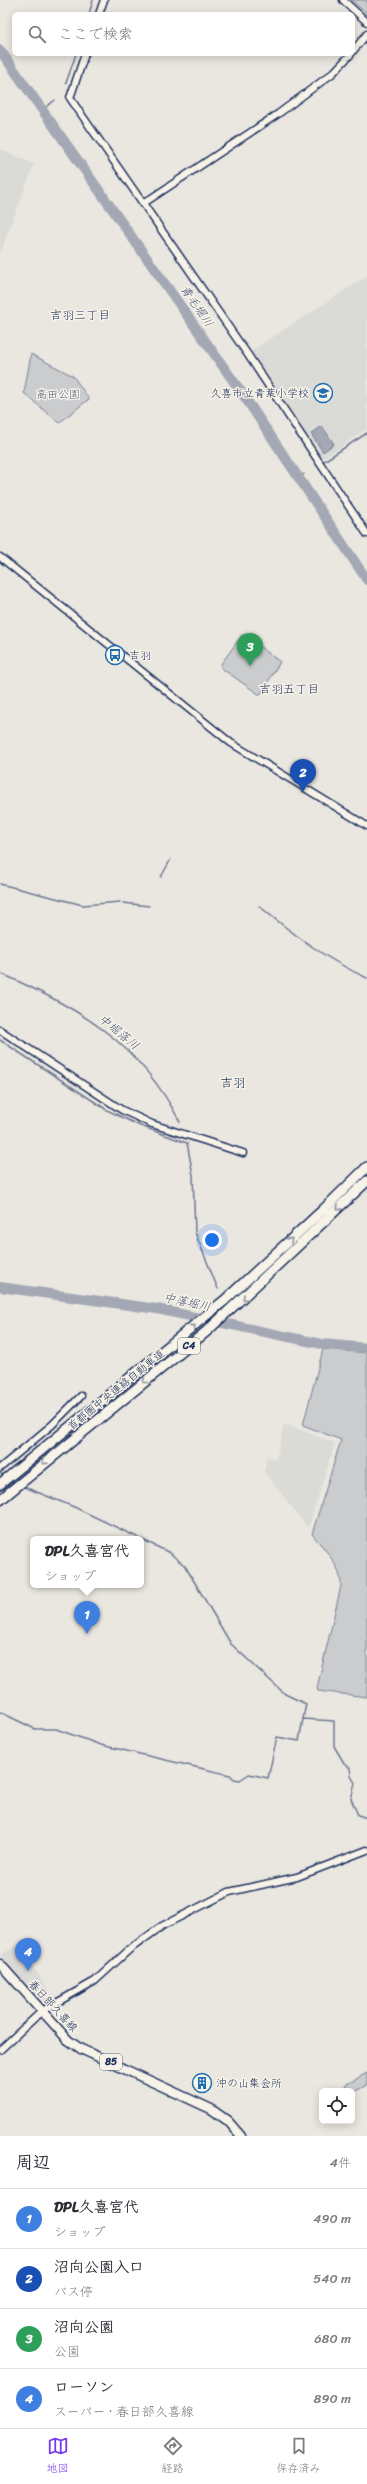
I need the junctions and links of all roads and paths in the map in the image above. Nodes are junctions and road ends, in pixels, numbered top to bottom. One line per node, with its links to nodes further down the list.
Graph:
1 (104, 0): 3 (street)
2 (343, 0): 4 (street)
3 (100, 12)
4 (367, 22)
5 (367, 34): 6 (street)
6 (355, 49)
7 (84, 56): 9 (street)
8 (349, 56): 9 (street)
9 (144, 203): 10 (street)
10 (367, 534)
11 (0, 558): 12 (street)
12 (367, 826)
13 (0, 1030): 14 (street)
14 (242, 1153)
15 (367, 1167): 19 (highway, 首都圏中央連絡自動車道 / C4, one-way to 15)
16 (367, 1181): 20 (highway, 首都圏中央連絡自動車道 / C4, one-way to 20)
17 (81, 1396): 18 (street)
18 (0, 1468)
19 (0, 1484)
20 (0, 1500)
21 (367, 1850): 23 (street)
22 (0, 1964): 23 (main road, 春日部久喜線 / 85)
23 (42, 2011): 24 (street); 25 (main road, 春日部久喜線 / 85)
24 (0, 2050)
25 (241, 2136)

